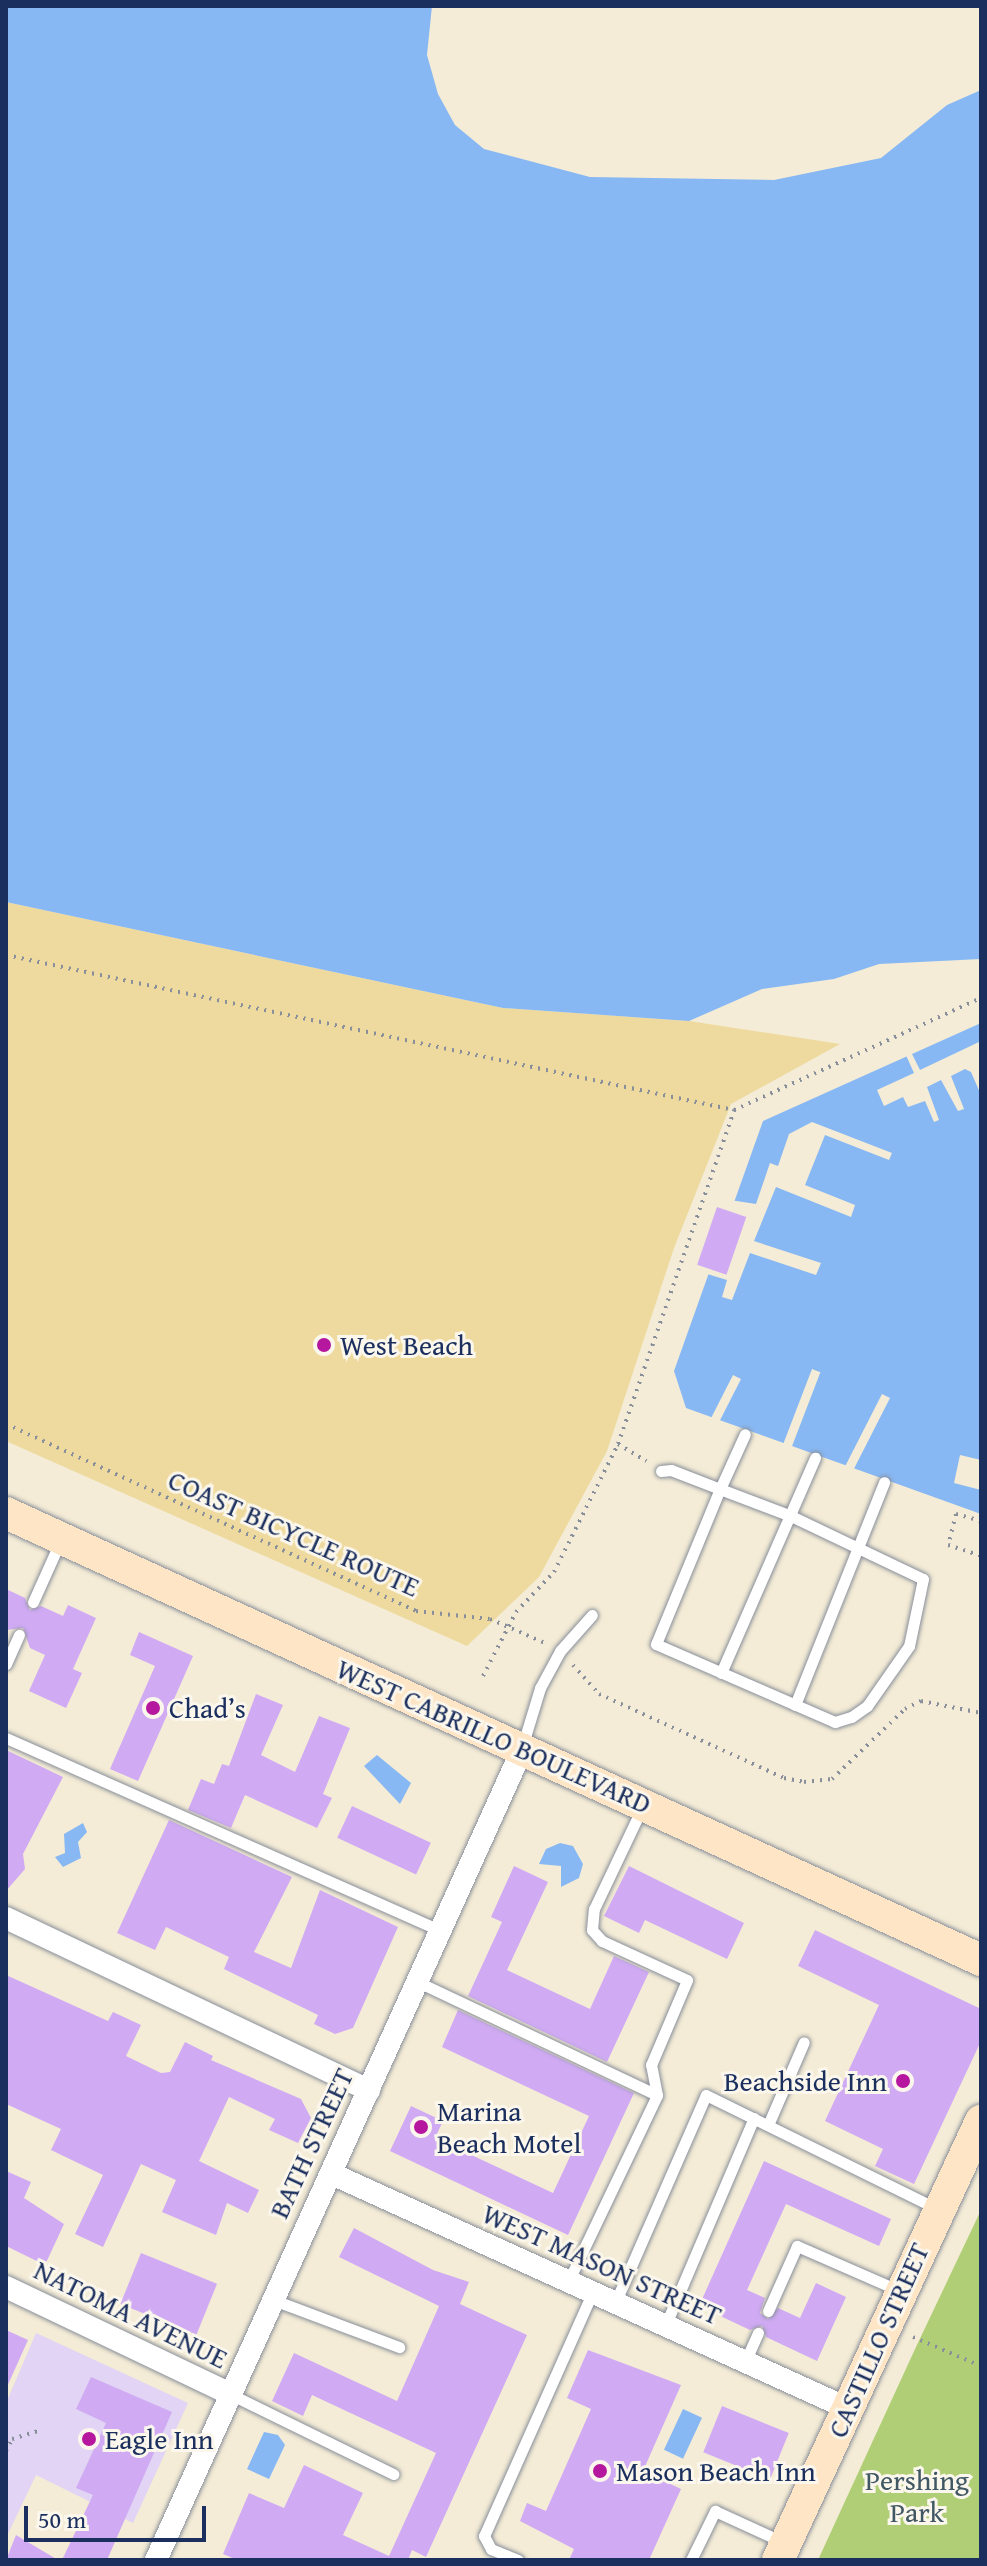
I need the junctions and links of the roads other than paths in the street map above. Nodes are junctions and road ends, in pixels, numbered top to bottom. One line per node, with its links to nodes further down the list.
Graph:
1 (745, 1434): 5 (lane)
2 (815, 1458): 7 (lane)
3 (661, 1471): 5 (lane)
4 (884, 1482): 9 (lane)
5 (720, 1489): 7 (lane); 14 (lane)
6 (6, 1513): 8 (main road, WEST CABRILLO BOULEVARD)
7 (791, 1516): 9 (lane); 14 (lane)
8 (61, 1538): 10 (lane); 17 (main road, WEST CABRILLO BOULEVARD)
9 (856, 1545): 15 (lane); 15 (lane)
10 (33, 1602)
11 (592, 1615): 17 (lane)
12 (19, 1635): 13 (lane)
13 (6, 1664)
14 (721, 1673): 15 (lane)
15 (795, 1705)
16 (6, 1738): 20 (lane)
17 (521, 1752): 18 (main road, WEST CABRILLO BOULEVARD); 20 (street, BATH STREET)
18 (644, 1805): 21 (main road, WEST CABRILLO BOULEVARD); 25 (lane)
19 (6, 1918): 24 (street)
20 (441, 1931): 22 (street, BATH STREET)
21 (981, 1960)
22 (418, 1982): 24 (street, BATH STREET); 25 (lane)
23 (804, 2042): 28 (lane)
24 (369, 2090): 29 (street, BATH STREET)
25 (657, 2095): 31 (lane)
26 (754, 2118): 28 (lane); 36 (lane); 38 (lane)
27 (981, 2121): 30 (main road, CASTILLO STREET)
28 (768, 2125): 30 (lane)
29 (332, 2174): 31 (street, WEST MASON STREET); 35 (street, BATH STREET)
30 (938, 2210): 33 (main road, CASTILLO STREET)
31 (567, 2283): 34 (street, WEST MASON STREET)
32 (6, 2287): 42 (street, NATOMA AVENUE)
33 (901, 2291): 37 (lane); 43 (main road, CASTILLO STREET)
34 (592, 2293): 36 (street, WEST MASON STREET); 47 (lane)
35 (271, 2299): 40 (lane); 42 (street, BATH STREET)
36 (615, 2303): 38 (street, WEST MASON STREET)
37 (768, 2311)
38 (666, 2324): 41 (street, WEST MASON STREET)
39 (758, 2333): 41 (lane)
40 (399, 2347)
41 (745, 2362): 43 (street, WEST MASON STREET)
42 (230, 2394): 44 (lane); 46 (street, BATH STREET)
43 (847, 2408): 45 (main road, CASTILLO STREET)
44 (393, 2474)
45 (782, 2552): 48 (lane)
46 (156, 2560)
47 (518, 2560)
48 (691, 2560)

